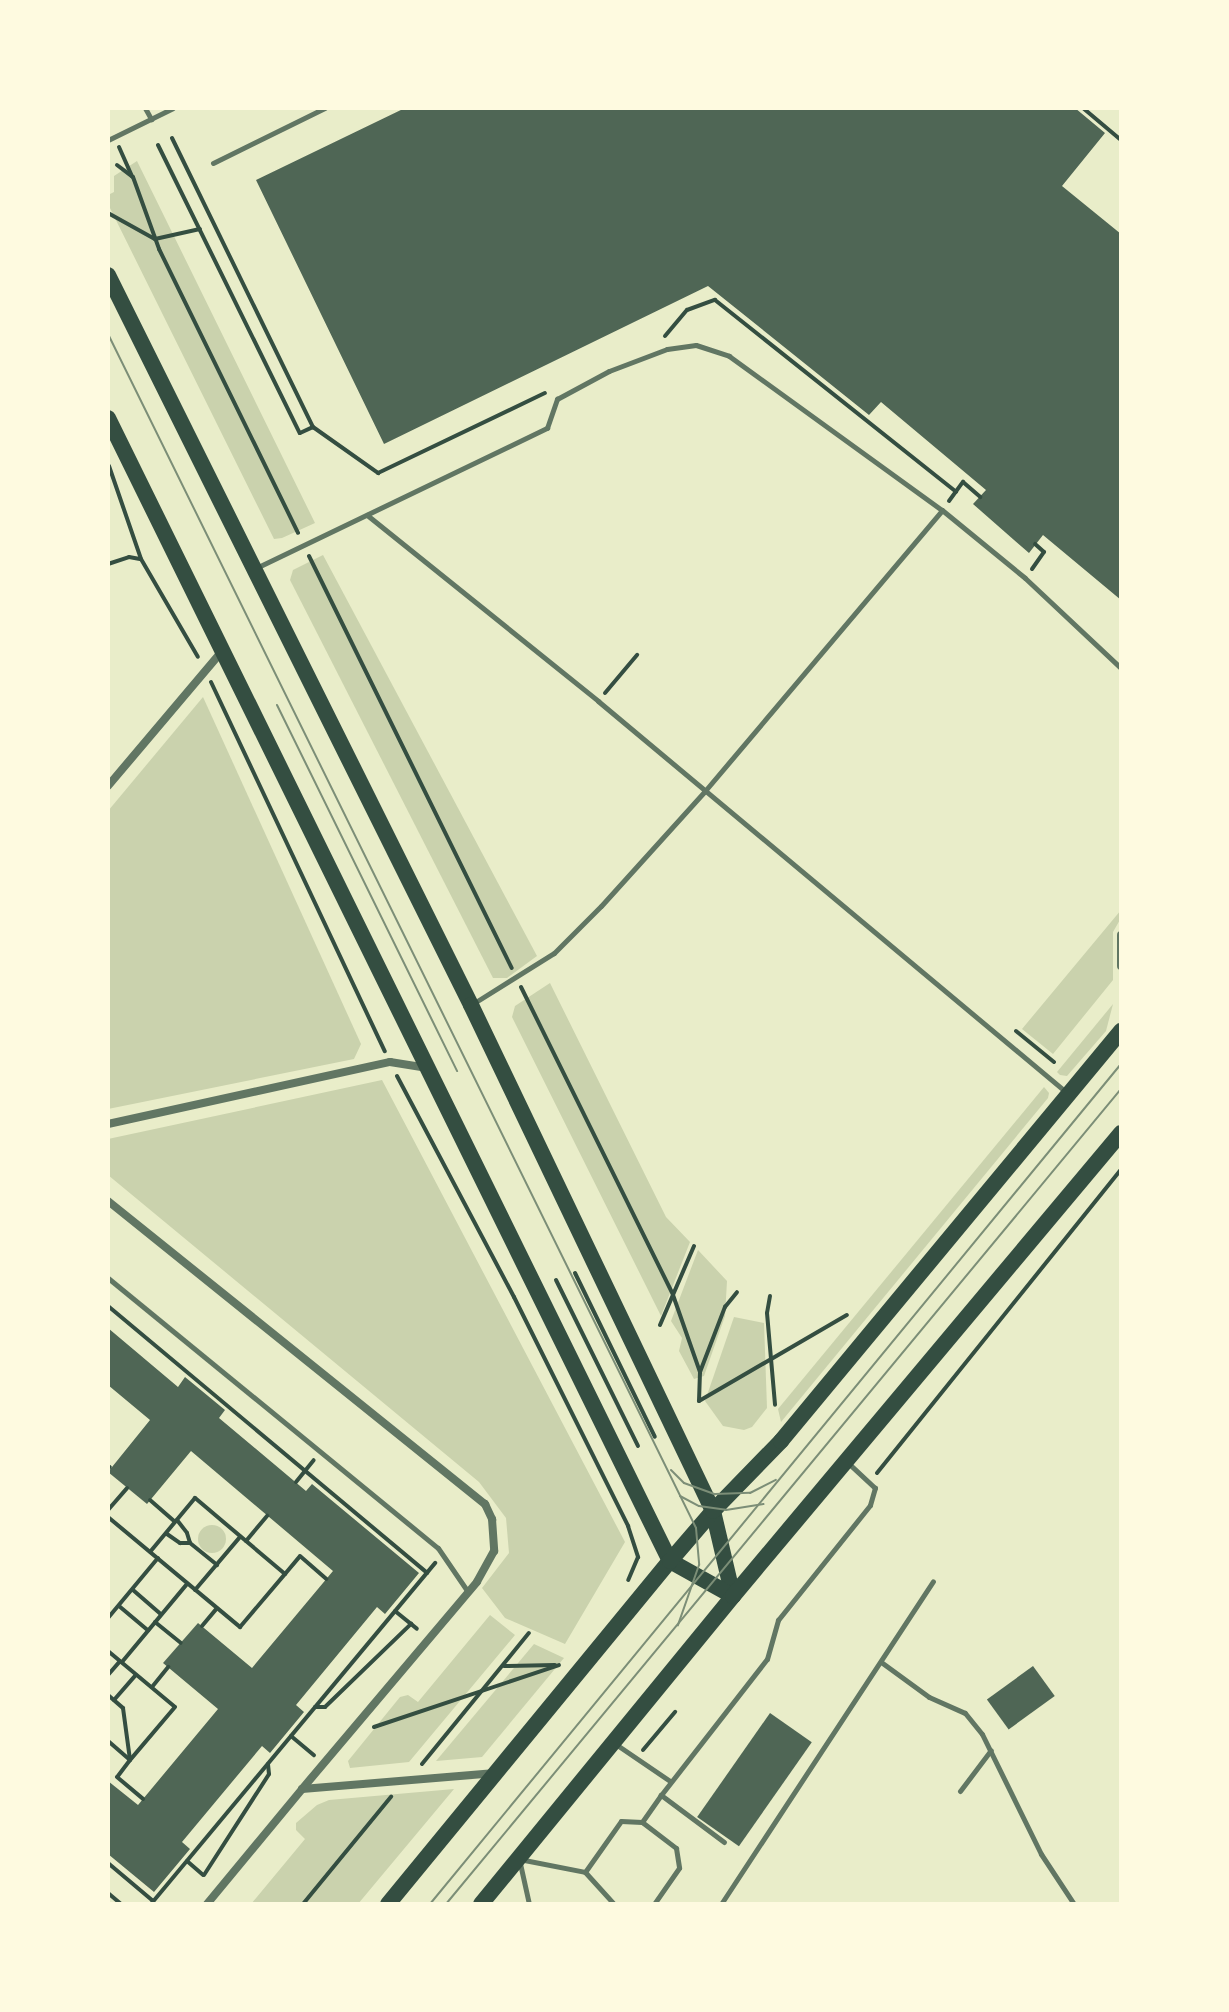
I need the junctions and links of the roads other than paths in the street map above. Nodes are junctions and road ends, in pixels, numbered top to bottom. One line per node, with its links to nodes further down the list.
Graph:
1 (145, 108): 4 (lane)
2 (173, 108): 4 (lane)
3 (325, 108): 6 (lane)
4 (151, 119): 5 (lane)
5 (108, 140)
6 (213, 163)
7 (108, 275): 11 (main road)
8 (108, 418): 12 (main road)
9 (942, 510): 10 (lane); 13 (lane); 15 (lane)
10 (367, 515): 11 (lane); 15 (lane)
11 (254, 569): 18 (main road)
12 (223, 650): 14 (street); 20 (main road)
13 (1121, 668)
14 (108, 786)
15 (704, 792): 18 (lane); 21 (lane)
16 (1121, 935): 17 (street)
17 (1121, 966)
18 (471, 1005): 27 (main road)
19 (1121, 1031): 21 (main road)
20 (428, 1068): 22 (street); 28 (main road)
21 (1069, 1095): 27 (main road)
22 (108, 1124)
23 (1121, 1133): 26 (main road)
24 (108, 1201): 30 (street)
25 (108, 1278): 30 (lane)
26 (847, 1462): 31 (main road); 36 (lane)
27 (713, 1511): 28 (main road); 31 (main road)
28 (670, 1561): 31 (main road); 35 (main road)
29 (933, 1581): 32 (lane)
30 (468, 1592): 37 (street)
31 (733, 1596): 33 (main road)
32 (881, 1662): 34 (lane); 50 (lane)
33 (613, 1742): 36 (lane); 42 (main road)
34 (991, 1750): 38 (lane); 51 (lane)
35 (496, 1773): 37 (street); 45 (main road)
36 (670, 1781): 39 (lane)
37 (302, 1789): 44 (street)
38 (960, 1791)
39 (661, 1795): 40 (lane); 41 (lane)
40 (642, 1822): 43 (lane); 49 (lane)
41 (724, 1842)
42 (519, 1859): 43 (lane); 46 (main road); 47 (lane)
43 (585, 1872): 48 (lane)
44 (207, 1904)
45 (388, 1904)
46 (481, 1904)
47 (529, 1904)
48 (614, 1904)
49 (654, 1904)
50 (721, 1904)
51 (1074, 1904)

